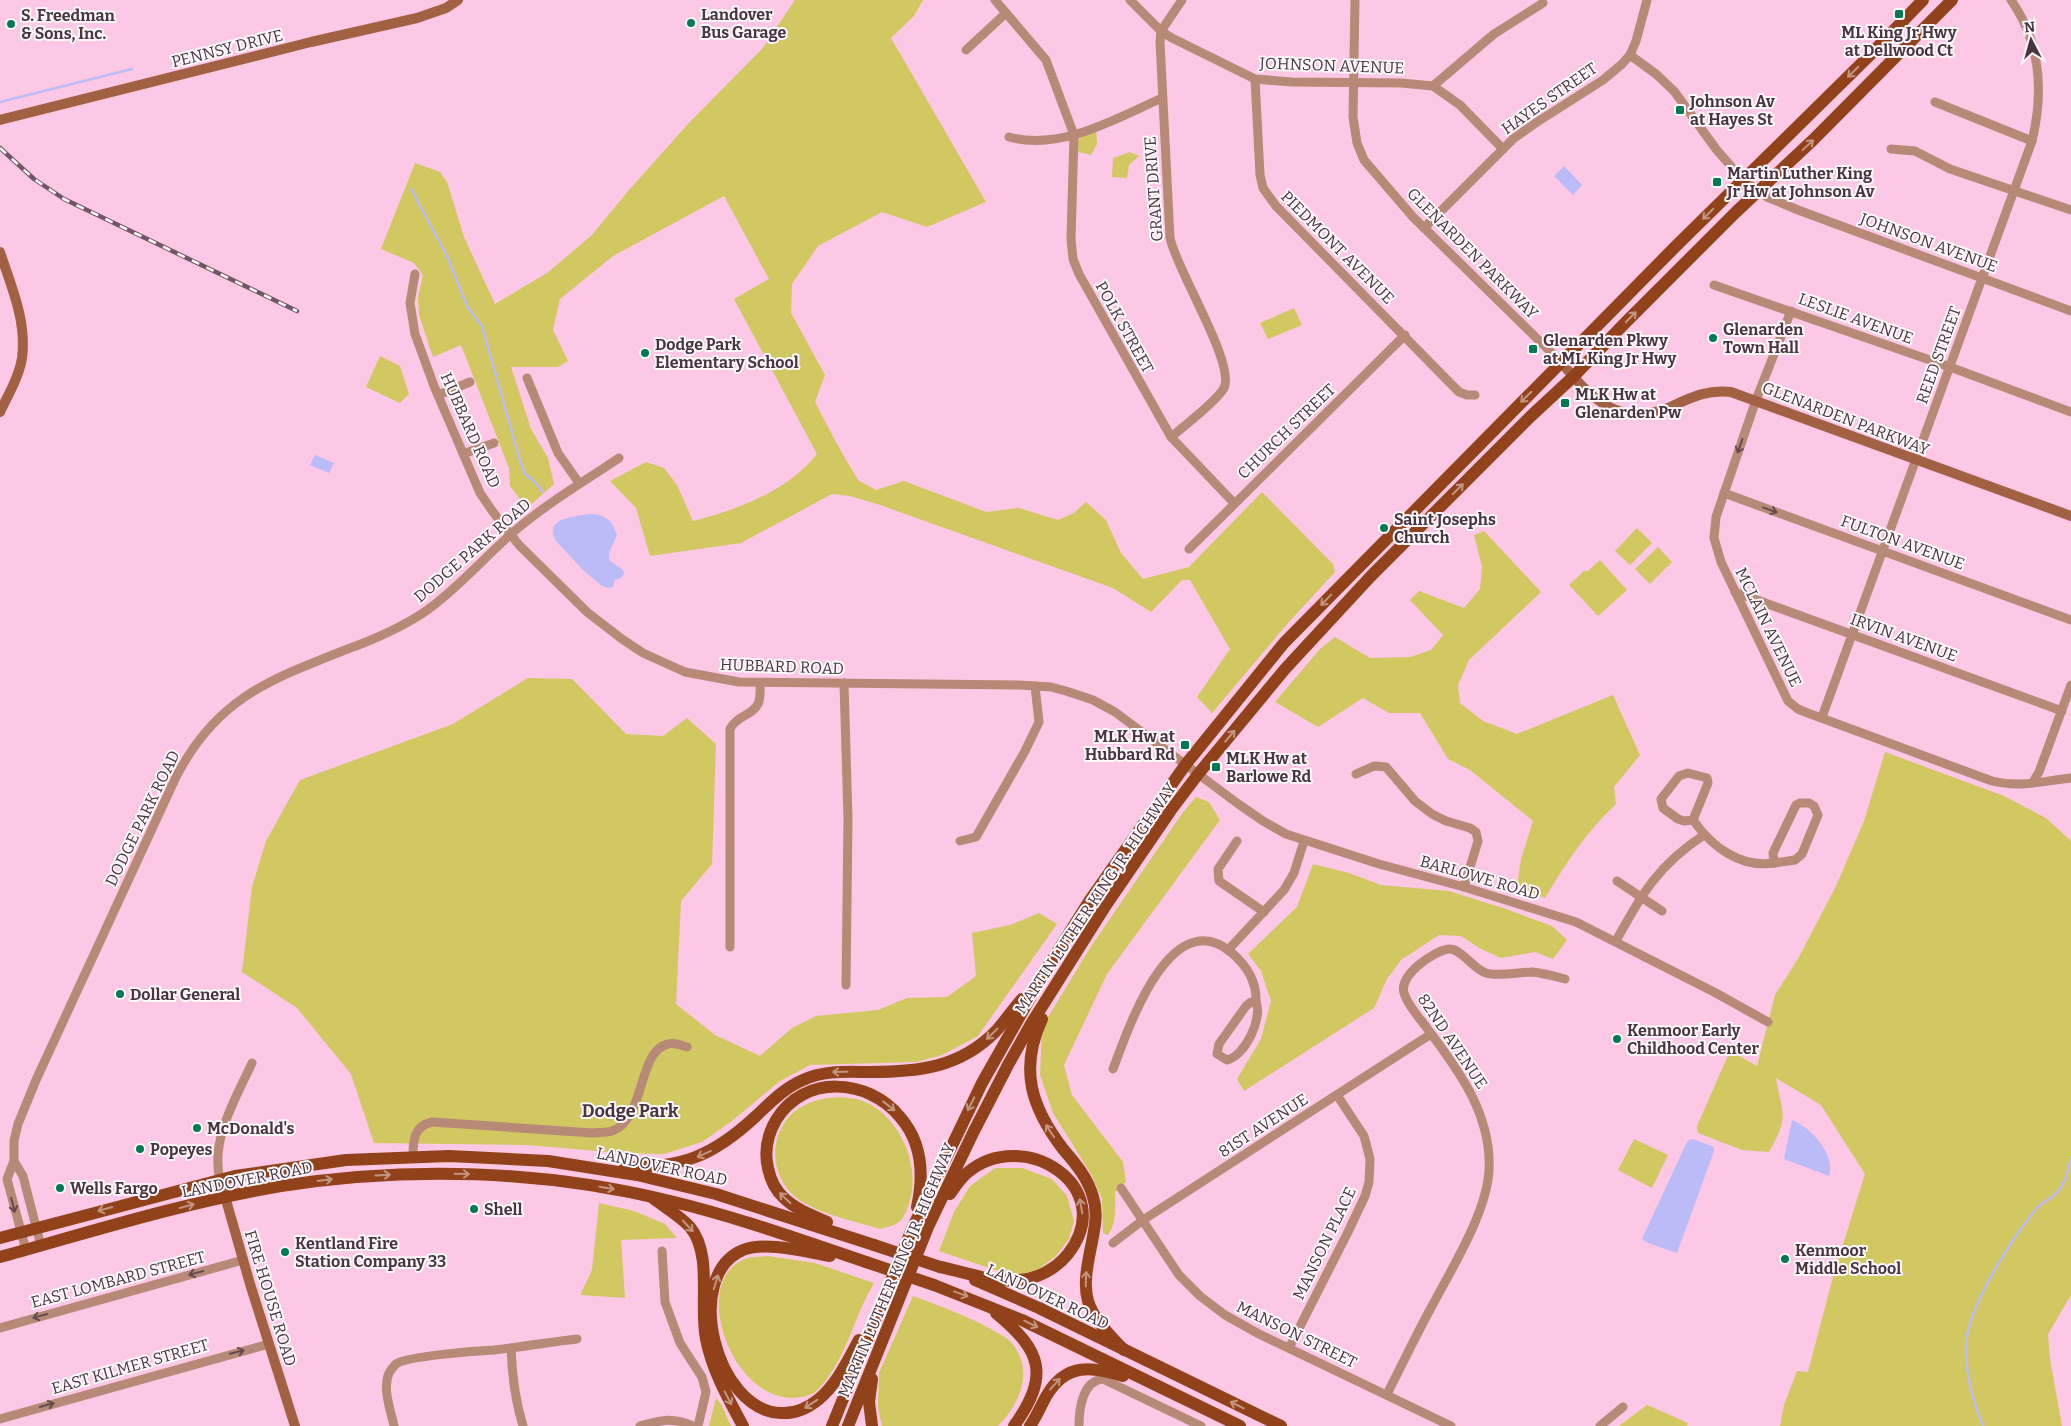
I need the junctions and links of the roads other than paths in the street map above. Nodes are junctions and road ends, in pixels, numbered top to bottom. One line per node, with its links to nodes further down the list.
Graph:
1 (458, 0): 20 (street, PENNSY DRIVE)
2 (995, 0): 11 (street)
3 (1130, 0): 12 (street, JOHNSON AVENUE)
4 (1182, 0): 12 (street)
5 (1354, 0): 16 (street, GLENARDEN PARKWAY)
6 (1647, 0): 14 (street, HAYES STREET)
7 (1923, 0): 26 (main road, MARTIN LUTHER KING JR. HIGHWAY, one-way to 26)
8 (1952, 0): 27 (main road, MARTIN LUTHER KING JR. HIGHWAY, one-way to 8)
9 (2011, 0): 23 (street, REED STREET)
10 (1543, 3): 17 (street)
11 (1006, 13): 13 (street); 21 (street)
12 (1161, 31): 15 (street, JOHNSON AVENUE); 18 (street, GRANT DRIVE)
13 (966, 50)
14 (1630, 56): 24 (street, HAYES STREET); 26 (street, JOHNSON AVENUE)
15 (1255, 79): 16 (street, JOHNSON AVENUE); 37 (street, PIEDMONT AVENUE)
16 (1353, 83): 17 (street, JOHNSON AVENUE); 30 (street, GLENARDEN PARKWAY)
17 (1433, 86): 24 (street)
18 (1162, 98): 21 (street); 48 (street, GRANT DRIVE)
19 (1936, 102): 23 (street)
20 (0, 120)
21 (1074, 135): 22 (street); 48 (street, POLK STREET)
22 (1009, 137)
23 (2032, 141): 28 (street, REED STREET)
24 (1503, 149): 30 (street, HAYES STREET)
25 (1891, 149): 28 (street)
26 (1742, 180): 27 (street, JOHNSON AVENUE); 38 (main road, MARTIN LUTHER KING JR. HIGHWAY, one-way to 38)
27 (1760, 190): 33 (street, JOHNSON AVENUE); 40 (main road, MARTIN LUTHER KING JR. HIGHWAY, one-way to 27)
28 (2015, 191): 29 (street); 33 (street, REED STREET)
29 (2071, 210)
30 (1424, 228): 38 (street, GLENARDEN PARKWAY)
31 (0, 252): 46 (street)
32 (415, 274): 43 (street, HUBBARD ROAD)
33 (1982, 278): 36 (street, JOHNSON AVENUE); 39 (street, REED STREET)
34 (1714, 285): 35 (street, LESLIE AVENUE)
35 (1791, 311): 39 (street, LESLIE AVENUE); 45 (street, MCLAIN AVENUE)
36 (2071, 311)
37 (1405, 335): 44 (street, PIEDMONT AVENUE); 55 (street, CHURCH STREET)
38 (1561, 362): 40 (street, GLENARDEN PARKWAY); 60 (main road, MARTIN LUTHER KING JR. HIGHWAY, one-way to 60)
39 (1950, 367): 47 (street, LESLIE AVENUE); 52 (street, REED STREET)
40 (1573, 377): 45 (street, GLENARDEN PARKWAY); 61 (main road, MARTIN LUTHER KING JR. HIGHWAY, one-way to 40)
41 (527, 378): 53 (street)
42 (470, 382): 43 (street)
43 (438, 395): 50 (street, HUBBARD ROAD)
44 (1475, 395)
45 (1756, 400): 52 (street, GLENARDEN PARKWAY); 54 (street, MCLAIN AVENUE, one-way to 54)
46 (0, 412)
47 (2071, 412)
48 (1170, 437): 55 (street, POLK STREET)
49 (494, 442): 50 (street)
50 (463, 454): 57 (street, HUBBARD ROAD)
51 (619, 458): 53 (street, DODGE PARK ROAD)
52 (1916, 460): 56 (street, GLENARDEN PARKWAY); 59 (street, REED STREET)
53 (578, 483): 57 (street, DODGE PARK ROAD)
54 (1724, 493): 59 (street, FULTON AVENUE, one-way to 59); 62 (street, MCLAIN AVENUE)
55 (1234, 503): 58 (street, CHURCH STREET)
56 (2071, 516)
57 (510, 535): 65 (street, HUBBARD ROAD); 102 (street, DODGE PARK ROAD)
58 (1189, 549)
59 (1882, 551): 63 (street, FULTON AVENUE); 64 (street, REED STREET)
60 (1360, 565): 61 (main road); 71 (main road, MARTIN LUTHER KING JR. HIGHWAY, one-way to 71)
61 (1375, 574): 72 (main road, MARTIN LUTHER KING JR. HIGHWAY, one-way to 61)
62 (1735, 592): 64 (street, IRVIN AVENUE); 70 (street, MCLAIN AVENUE)
63 (2071, 620)
64 (1852, 634): 69 (street, IRVIN AVENUE); 70 (street, REED STREET)
65 (760, 683): 66 (street, HUBBARD ROAD); 88 (street)
66 (844, 683): 68 (street, HUBBARD ROAD); 93 (street)
67 (2071, 685): 69 (street)
68 (1035, 686): 71 (street, HUBBARD ROAD); 78 (street)
69 (2062, 711): 75 (street)
70 (1822, 718): 75 (street, MCLAIN AVENUE)
71 (1186, 764): 72 (street, BARLOWE ROAD); 90 (main road, MARTIN LUTHER KING JR. HIGHWAY)
72 (1199, 773): 80 (street, BARLOWE ROAD); 91 (main road, MARTIN LUTHER KING JR. HIGHWAY)
73 (1356, 774): 83 (street)
74 (2071, 778): 75 (street, MCLAIN AVENUE)
75 (2033, 782)
76 (1693, 820): 76 (street); 77 (street)
77 (1704, 836): 81 (street); 84 (street)
78 (960, 841)
79 (1237, 841): 86 (street)
80 (1304, 841): 83 (street, BARLOWE ROAD); 86 (street)
81 (1774, 863): 81 (street)
82 (1617, 881): 84 (street)
83 (1464, 887): 87 (street, BARLOWE ROAD)
84 (1641, 896): 85 (street); 87 (street)
85 (1662, 911)
86 (1264, 912): 89 (street)
87 (1616, 941): 95 (street, BARLOWE ROAD)
88 (730, 948)
89 (1228, 950): 94 (street); 99 (street)
90 (1046, 970): 103 (main road, one-way to 103); 112 (main road, MARTIN LUTHER KING JR. HIGHWAY, one-way to 112)
91 (1061, 976): 110 (main road, MARTIN LUTHER KING JR. HIGHWAY); 132 (main road, one-way to 91)
92 (1565, 978): 96 (street, 82ND AVENUE)
93 (846, 985)
94 (1256, 1002): 94 (street)
95 (1768, 1022)
96 (1432, 1034): 100 (street, 81ST AVENUE); 134 (street, 82ND AVENUE)
97 (687, 1047): 101 (street)
98 (252, 1063): 105 (street)
99 (1113, 1069)
100 (1337, 1095): 109 (street, 81ST AVENUE); 131 (street, MANSON PLACE)
101 (413, 1156): 103 (main road, LANDOVER ROAD); 104 (main road); 105 (main road, LANDOVER ROAD)
102 (14, 1160): 111 (street, DODGE PARK ROAD); 113 (street, DODGE PARK ROAD, one-way to 113)
103 (586, 1166): 117 (main road, LANDOVER ROAD)
104 (414, 1174): 107 (main road, LANDOVER ROAD, one-way to 107); 108 (main road, LANDOVER ROAD, one-way to 104)
105 (220, 1179): 108 (street, FIRE HOUSE ROAD); 111 (main road, LANDOVER ROAD, one-way to 111)
106 (1122, 1188): 109 (street, MANSON STREET)
107 (650, 1196): 122 (main road, LANDOVER ROAD); 143 (main road, one-way to 143)
108 (225, 1197): 116 (main road, LANDOVER ROAD, one-way to 108); 121 (street, FIRE HOUSE ROAD)
109 (1143, 1220): 115 (street, 81ST AVENUE); 131 (street, MANSON STREET)
110 (928, 1227): 123 (main road, one-way to 110); 129 (main road, MARTIN LUTHER KING JR. HIGHWAY)
111 (36, 1228): 113 (main road, LANDOVER ROAD); 116 (street, DODGE PARK ROAD)
112 (912, 1229): 117 (main road, one-way to 112); 124 (main road, MARTIN LUTHER KING JR. HIGHWAY)
113 (21, 1233): 114 (main road, LANDOVER ROAD); 118 (street, DODGE PARK ROAD)
114 (0, 1238)
115 (1113, 1243)
116 (41, 1246): 118 (main road, LANDOVER ROAD)
117 (874, 1246): 123 (main road, LANDOVER ROAD, bridge)
118 (26, 1250): 120 (main road, LANDOVER ROAD)
119 (662, 1250): 142 (street)
120 (0, 1257)
121 (243, 1260): 126 (street, EAST LOMBARD STREET, one-way to 126); 128 (street, FIRE HOUSE ROAD)
122 (866, 1262): 124 (main road, one-way to 122); 125 (main road, LANDOVER ROAD, one-way to 125, bridge)
123 (940, 1267): 132 (main road, LANDOVER ROAD)
124 (886, 1292): 144 (main road, MARTIN LUTHER KING JR. HIGHWAY)
125 (987, 1304): 133 (main road, LANDOVER ROAD, one-way to 133); 147 (main road)
126 (0, 1328)
127 (577, 1339): 130 (street)
128 (269, 1344): 136 (street, EAST KILMER STREET, one-way to 128); 137 (street, FIRE HOUSE ROAD)
129 (880, 1345): 145 (main road, MARTIN LUTHER KING JR. HIGHWAY); 146 (main road)
130 (511, 1348): 138 (street); 139 (street)
131 (1289, 1348): 134 (street, MANSON STREET)
132 (1124, 1350): 152 (main road, LANDOVER ROAD, one-way to 132)
133 (1166, 1390): 148 (main road, one-way to 133); 151 (main road, LANDOVER ROAD)
134 (1387, 1394): 153 (street, MANSON STREET)
135 (1623, 1407): 154 (street)
136 (0, 1419)
137 (295, 1426)
138 (394, 1426)
139 (523, 1426)
140 (640, 1426): 141 (street)
141 (694, 1426)
142 (698, 1426)
143 (743, 1426)
144 (832, 1426)
145 (848, 1426)
146 (872, 1426)
147 (1014, 1426)
148 (1030, 1426)
149 (1079, 1426): 150 (street)
150 (1200, 1426)
151 (1240, 1426)
152 (1281, 1426)
153 (1451, 1426)
154 (1600, 1426)

